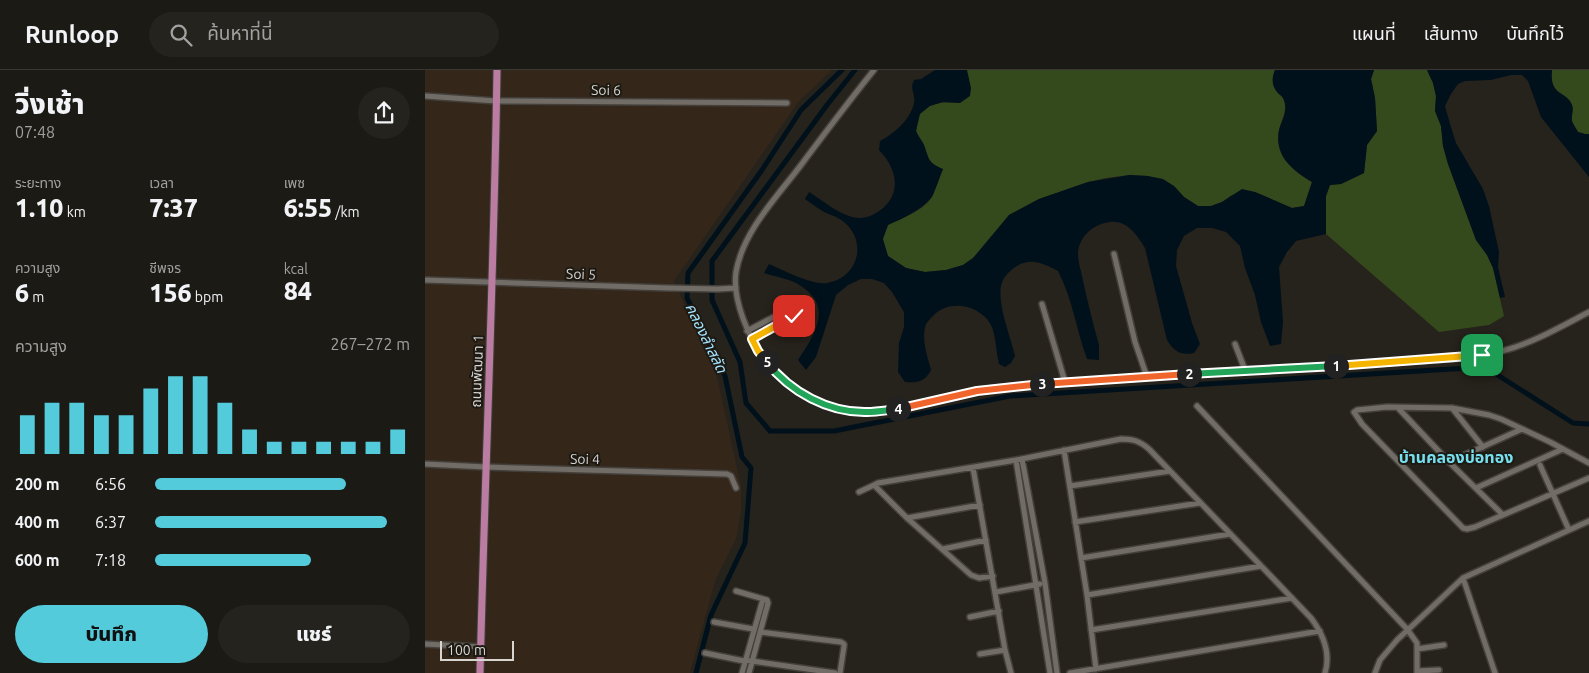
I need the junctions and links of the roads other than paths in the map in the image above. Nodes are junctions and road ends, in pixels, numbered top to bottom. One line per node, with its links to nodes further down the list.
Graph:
1 (497, 70): 4 (main road, ถนนพัฒนา 1)
2 (874, 70): 9 (street)
3 (425, 96): 4 (street, Soi 6)
4 (496, 101): 5 (street, Soi 6); 8 (main road, ถนนพัฒนา 1)
5 (787, 103)
6 (1114, 254): 16 (street)
7 (425, 280): 8 (street, Soi 5)
8 (493, 281): 9 (street, Soi 5); 30 (main road, ถนนพัฒนา 1)
9 (736, 288): 12 (street)
10 (1042, 304): 17 (street)
11 (1589, 312): 15 (street)
12 (747, 331): 13 (street); 13 (street)
13 (752, 339): 17 (street)
14 (1235, 344): 15 (street)
15 (1245, 370): 16 (street)
16 (1147, 377): 17 (street)
17 (1065, 382)
18 (1197, 406): 66 (street)
19 (1399, 408): 20 (street); 26 (street); 42 (street)
20 (1452, 408): 21 (street); 22 (street)
21 (1522, 429): 22 (street); 23 (street)
22 (1483, 446): 26 (street)
23 (1563, 449): 27 (street); 37 (street)
24 (1064, 450): 25 (street); 32 (street); 35 (street)
25 (1019, 460): 31 (street); 54 (street); 55 (street)
26 (1449, 462): 37 (street)
27 (1589, 463)
28 (425, 464): 30 (street, Soi 4)
29 (1540, 465): 39 (street)
30 (486, 467): 36 (street, Soi 4); 71 (main road, ถนนพัฒนา 1)
31 (973, 468): 34 (street); 41 (street)
32 (1170, 471): 35 (street); 40 (street)
33 (1589, 478): 39 (street)
34 (874, 485): 38 (street); 43 (street)
35 (1070, 486): 45 (street)
36 (736, 488)
37 (1476, 488): 42 (street)
38 (859, 492)
39 (1553, 493): 42 (street); 46 (street)
40 (1200, 503): 45 (street); 47 (street)
41 (980, 505): 43 (street); 48 (street)
42 (1503, 515)
43 (907, 518): 49 (street)
44 (1589, 521): 46 (street)
45 (1075, 522): 50 (street)
46 (1569, 530): 53 (street)
47 (1230, 534): 50 (street); 51 (street)
48 (986, 540): 49 (street); 52 (street)
49 (943, 549): 52 (street)
50 (1081, 558): 58 (street)
51 (1261, 566): 58 (street); 59 (street)
52 (993, 576): 57 (street)
53 (1463, 578): 66 (street); 93 (street)
54 (1045, 583): 55 (street); 89 (street)
55 (1037, 584): 57 (street); 88 (street)
56 (736, 591): 60 (street)
57 (996, 592): 61 (street)
58 (1087, 594): 65 (street)
59 (1291, 598): 65 (street); 67 (street)
60 (763, 600): 64 (street); 68 (street)
61 (999, 612): 62 (street); 73 (street)
62 (970, 617)
63 (714, 622): 64 (street)
64 (753, 629): 76 (street)
65 (1091, 630): 78 (street)
66 (1407, 630): 72 (street); 92 (street)
67 (1320, 631): 78 (street); 91 (street)
68 (760, 632): 77 (street); 86 (street)
69 (425, 644): 71 (street)
70 (1444, 645): 72 (street)
71 (481, 647): 81 (main road, ถนนพัฒนา 1)
72 (1417, 649): 80 (street)
73 (1005, 650): 75 (street); 87 (street)
74 (705, 653): 76 (street)
75 (980, 654)
76 (744, 662): 77 (street); 82 (street)
77 (752, 663): 83 (street); 84 (street); 85 (street)
78 (1096, 669): 90 (street)
79 (1439, 670): 80 (street)
80 (1417, 672)
81 (480, 673)
82 (742, 673)
83 (749, 673)
84 (815, 673)
85 (835, 673)
86 (840, 673)
87 (1011, 673)
88 (1050, 673)
89 (1057, 673)
90 (1071, 673)
91 (1325, 673)
92 (1375, 673)
93 (1495, 673)

